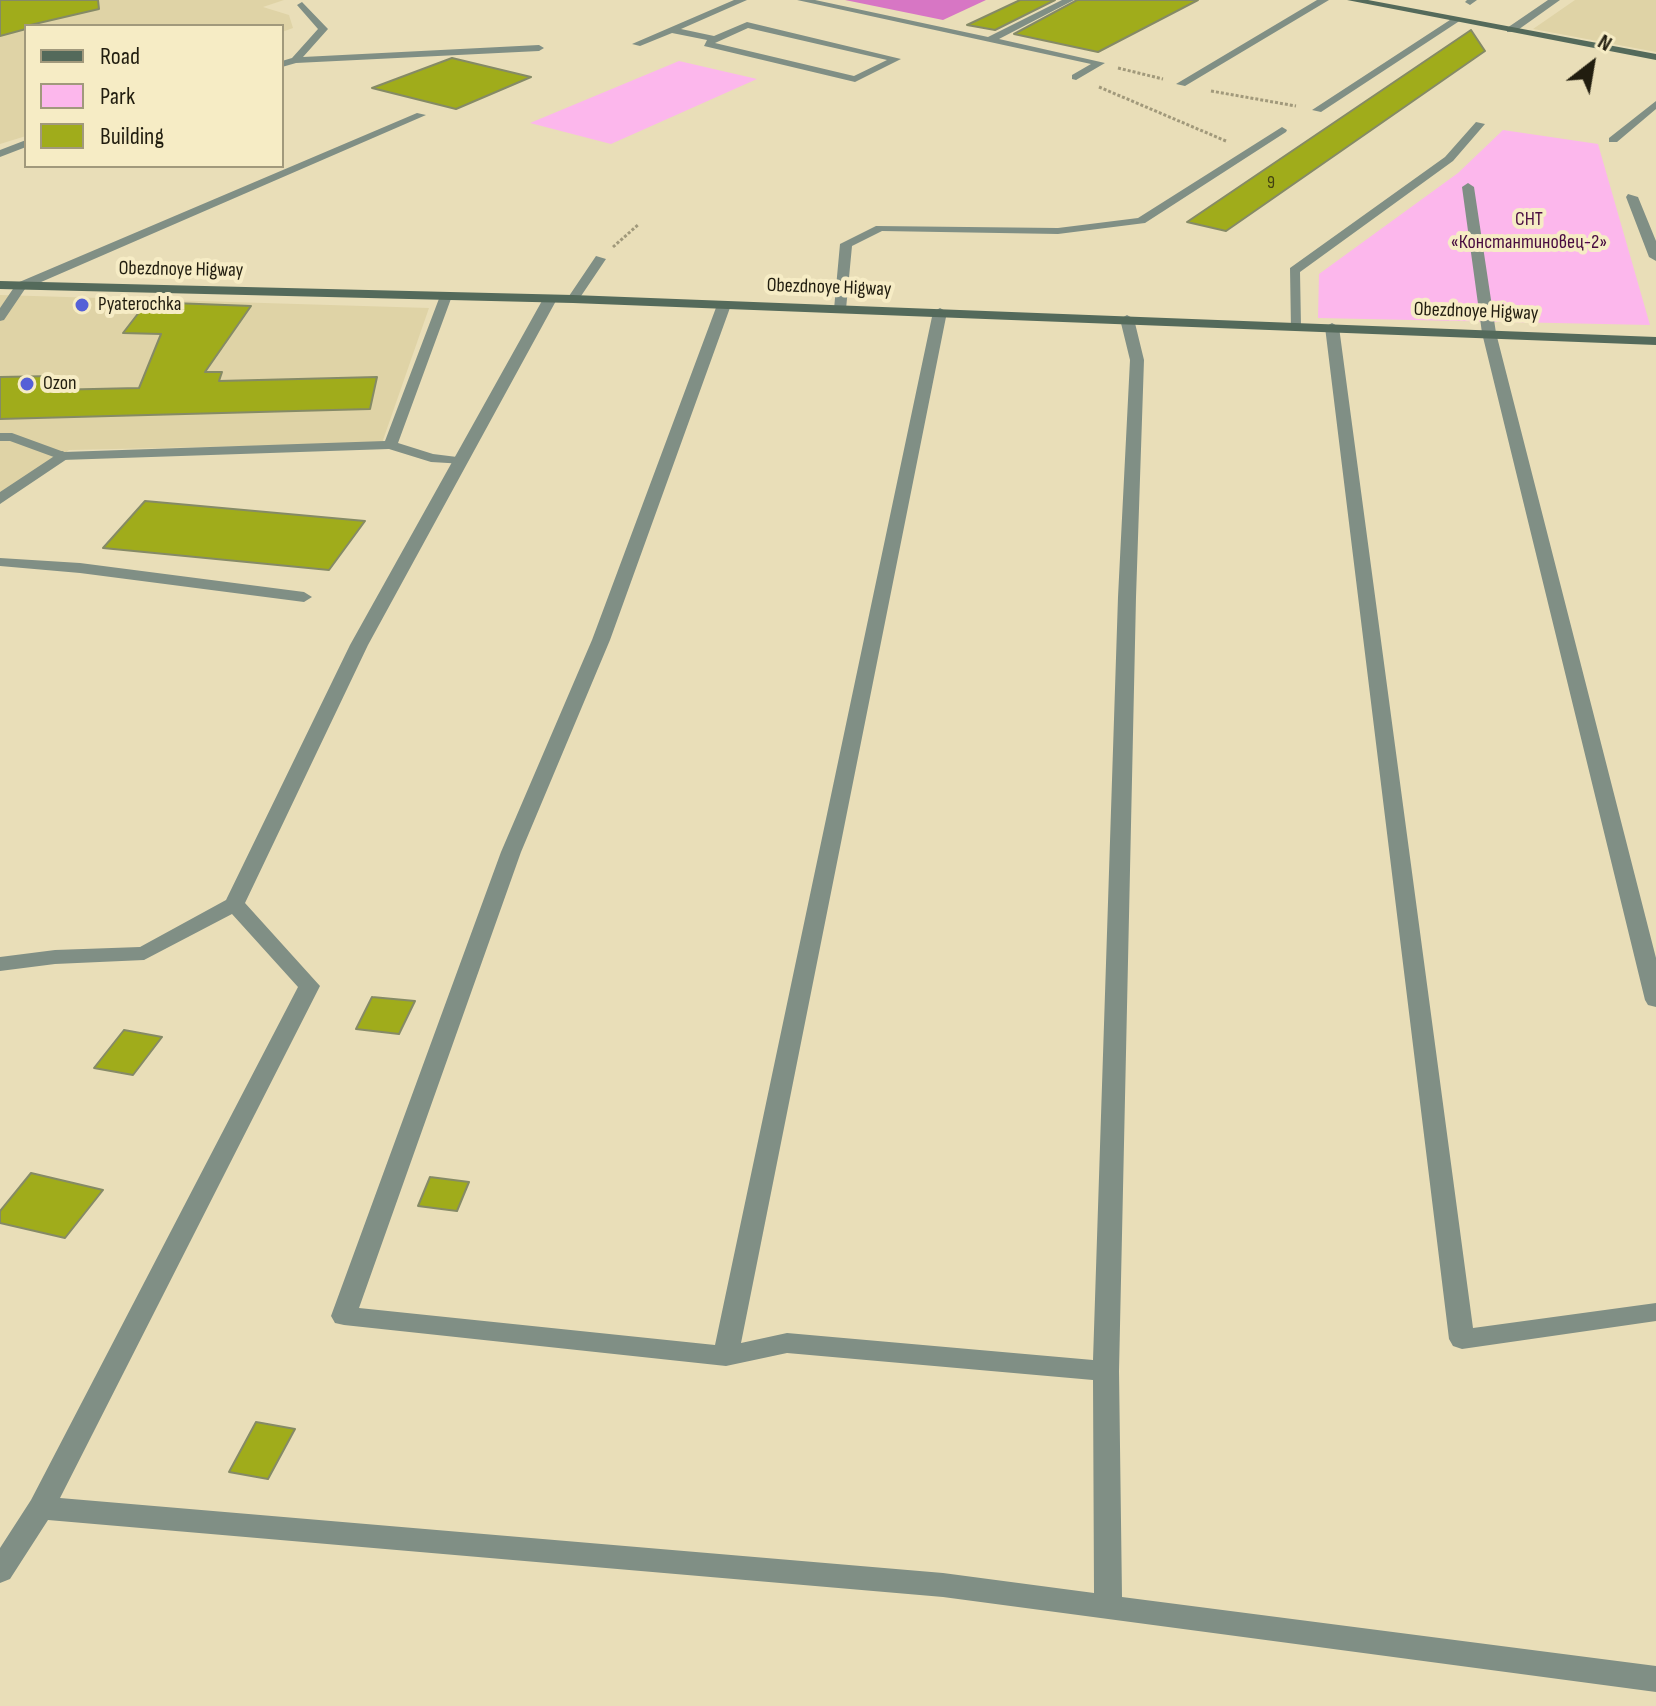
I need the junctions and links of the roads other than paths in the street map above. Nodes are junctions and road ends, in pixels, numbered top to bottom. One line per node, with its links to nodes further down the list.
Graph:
1 (742, 0): 9 (lane)
2 (802, 0): 12 (lane)
3 (1069, 0): 12 (lane)
4 (1324, 0): 19 (lane)
5 (1352, 0): 8 (main road)
6 (1555, 0): 10 (street)
7 (302, 5): 16 (lane)
8 (1456, 20): 10 (main road); 21 (lane)
9 (671, 30): 11 (lane); 13 (lane)
10 (1511, 30): 15 (main road)
11 (715, 39): 11 (lane)
12 (989, 40): 18 (lane)
13 (637, 44)
14 (539, 48): 16 (lane)
15 (1656, 57)
16 (295, 60): 17 (lane)
17 (284, 63)
18 (1076, 77)
19 (1181, 84)
20 (1656, 104): 25 (lane)
21 (1317, 110)
22 (421, 115): 33 (lane)
23 (1480, 124): 41 (lane)
24 (1282, 130): 37 (lane)
25 (1613, 140)
26 (24, 144): 27 (lane)
27 (0, 154)
28 (1468, 187): 43 (street)
29 (1632, 197): 30 (street)
30 (1656, 257)
31 (600, 259): 35 (lane)
32 (0, 285): 33 (main road, Obezdnoye Higway)
33 (21, 286): 34 (main road, Obezdnoye Higway); 39 (lane)
34 (446, 296): 35 (main road, Obezdnoye Higway); 46 (lane)
35 (562, 299): 36 (main road, Obezdnoye Higway); 48 (street)
36 (724, 305): 37 (main road, Obezdnoye Higway); 56 (street)
37 (840, 309): 38 (main road, Obezdnoye Higway)
38 (940, 312): 40 (main road, Obezdnoye Higway); 56 (street)
39 (0, 317)
40 (1127, 319): 41 (main road, Obezdnoye Higway); 57 (street)
41 (1295, 326): 42 (main road, Obezdnoye Higway)
42 (1332, 327): 43 (main road, Obezdnoye Higway); 55 (street)
43 (1489, 333): 44 (main road, Obezdnoye Higway); 54 (street)
44 (1656, 341)
45 (0, 437): 47 (lane)
46 (390, 445): 47 (lane); 48 (lane)
47 (62, 456): 49 (street)
48 (460, 461): 52 (street)
49 (0, 499)
50 (0, 562): 51 (lane)
51 (304, 597)
52 (234, 904): 53 (street); 58 (street)
53 (0, 964)
54 (1656, 1000)
55 (1656, 1312)
56 (726, 1356): 57 (street)
57 (1106, 1371): 60 (street)
58 (41, 1508): 59 (street); 60 (street)
59 (0, 1571)
60 (1108, 1606): 61 (street)
61 (1656, 1679)

